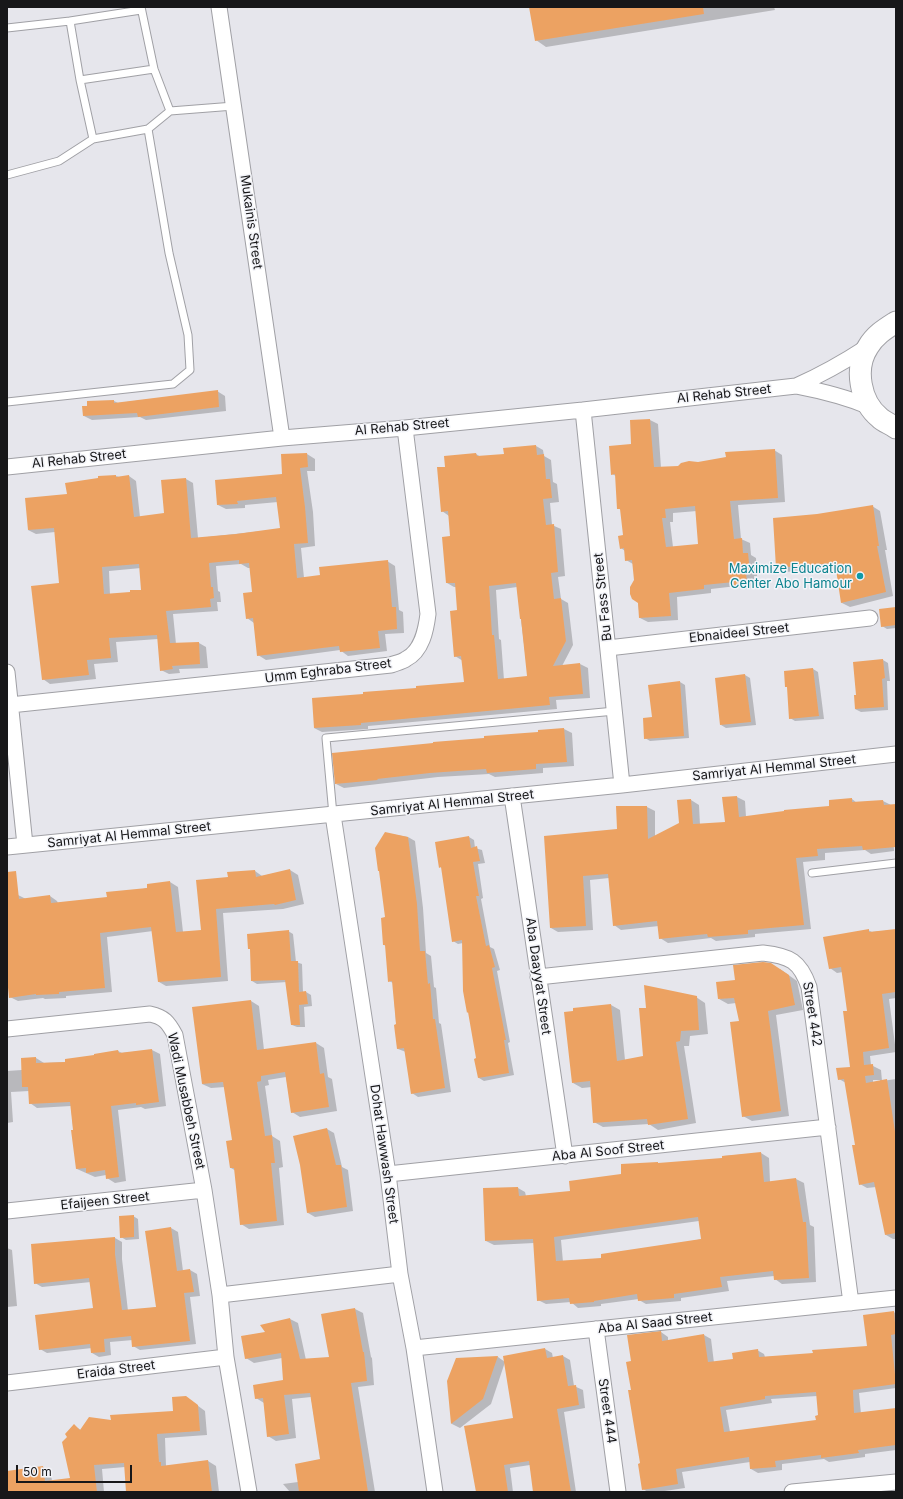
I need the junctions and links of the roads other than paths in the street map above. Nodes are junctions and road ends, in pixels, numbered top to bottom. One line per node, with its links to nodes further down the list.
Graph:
1 (219, 7): 7 (street, Mukainis Street)
2 (141, 9): 3 (lane); 5 (lane)
3 (70, 21): 4 (lane); 6 (lane)
4 (7, 28)
5 (154, 69): 6 (lane); 8 (lane)
6 (80, 80): 10 (lane)
7 (234, 106): 8 (lane); 20 (street, Mukainis Street)
8 (170, 111): 9 (lane)
9 (148, 129): 10 (lane); 15 (lane)
10 (93, 139): 11 (lane)
11 (7, 175)
12 (896, 322): 13 (street)
13 (867, 347): 14 (street, Al Rehab Street); 16 (street)
14 (796, 386): 16 (street, Al Rehab Street); 17 (street, Al Rehab Street)
15 (7, 402)
16 (870, 407): 19 (street)
17 (583, 410): 18 (street, Al Rehab Street); 23 (street, Bu Fass Street)
18 (405, 428): 20 (street, Al Rehab Street); 25 (street, Umm Eghraba Street)
19 (896, 428)
20 (282, 438): 21 (street, Al Rehab Street)
21 (7, 467)
22 (870, 618): 23 (street, Ebnaideel Street)
23 (608, 648): 26 (street, Bu Fass Street)
24 (7, 672): 25 (street)
25 (10, 705): 31 (street)
26 (615, 711): 28 (street, Bu Fass Street); 30 (lane)
27 (896, 754): 28 (street, Samriyat Al Hemmal Street)
28 (622, 785): 29 (street, Samriyat Al Hemmal Street)
29 (512, 796): 30 (street, Samriyat Al Hemmal Street); 35 (street, Aba Daayyat Street)
30 (333, 815): 31 (street, Samriyat Al Hemmal Street); 39 (street, Dohat Hawwash Street)
31 (25, 845): 32 (street, Samriyat Al Hemmal Street)
32 (7, 847)
33 (896, 863): 34 (lane)
34 (812, 873)
35 (538, 977): 37 (street, Street 442); 38 (street, Aba Daayyat Street)
36 (7, 1029): 40 (street, Wadi Musabbeh Street)
37 (828, 1127): 38 (street, Aba Al Soof Street); 45 (street, Street 442)
38 (565, 1156): 39 (street, Aba Al Soof Street)
39 (388, 1174): 42 (street, Dohat Hawwash Street)
40 (204, 1190): 41 (street, Efaijeen Street); 43 (street, Wadi Musabbeh Street)
41 (7, 1211)
42 (400, 1274): 43 (street); 47 (street, Dohat Hawwash Street)
43 (220, 1295): 48 (street, Wadi Musabbeh Street)
44 (896, 1298): 45 (street, Aba Al Saad Street)
45 (851, 1303): 46 (street, Aba Al Saad Street)
46 (596, 1329): 47 (street, Aba Al Saad Street); 53 (street, Street 444)
47 (414, 1348): 52 (street, Dohat Hawwash Street)
48 (226, 1357): 49 (street, Eraida Street); 51 (street, Wadi Musabbeh Street)
49 (7, 1383)
50 (889, 1485): 54 (street)
51 (249, 1492)
52 (435, 1492)
53 (618, 1492)
54 (792, 1492)

